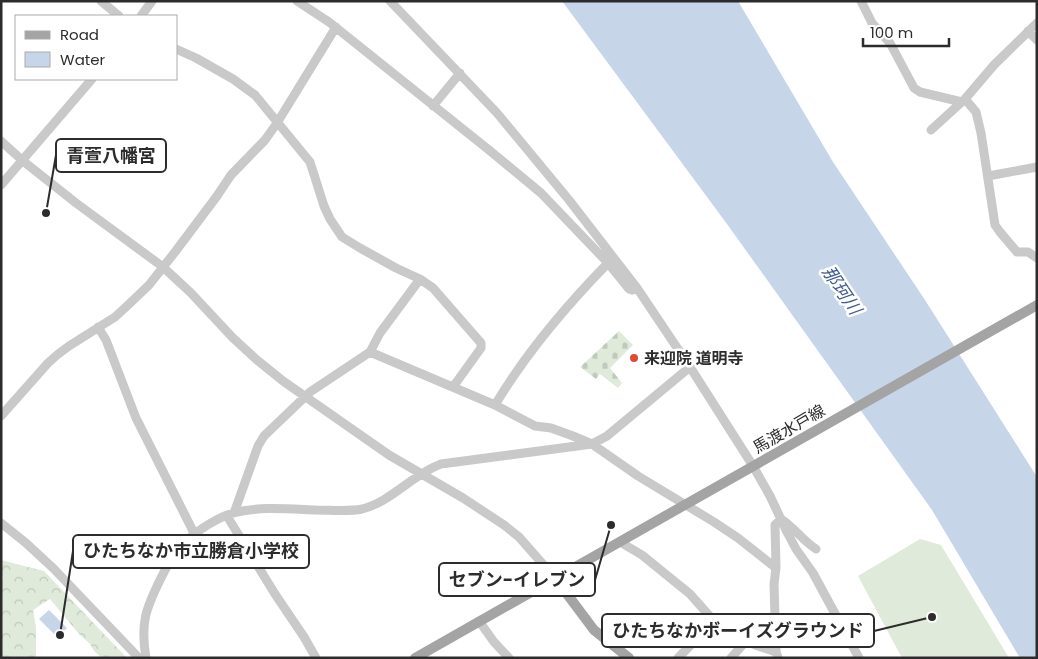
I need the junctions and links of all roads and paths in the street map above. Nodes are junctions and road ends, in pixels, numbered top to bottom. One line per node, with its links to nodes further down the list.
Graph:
1 (100, 1): 6 (street)
2 (152, 1): 7 (street)
3 (297, 1): 9 (street)
4 (390, 1): 13 (street)
5 (861, 1): 15 (street)
6 (118, 15)
7 (142, 15)
8 (1037, 23): 10 (street)
9 (336, 27): 16 (street); 17 (street)
10 (1028, 31): 11 (street); 15 (street)
11 (1037, 40)
12 (178, 50): 17 (street)
13 (460, 73): 16 (street); 28 (street)
14 (91, 80): 20 (street)
15 (963, 101): 18 (street); 22 (street)
16 (433, 106): 25 (street)
17 (277, 123): 26 (street); 27 (street)
18 (931, 130)
19 (1, 141): 20 (street)
20 (23, 161): 23 (street); 26 (street)
21 (1037, 167): 22 (street)
22 (988, 176): 24 (street)
23 (1, 185)
24 (1037, 258)
25 (608, 264): 28 (street); 35 (street)
26 (163, 267): 30 (street); 34 (street)
27 (420, 279): 31 (street); 33 (street)
28 (638, 288): 32 (street)
29 (1037, 306): 38 (main road, 馬渡水戸線)
30 (98, 327): 36 (street); 44 (street)
31 (370, 352): 33 (street); 34 (street)
32 (690, 367): 37 (street); 38 (street)
33 (453, 387): 35 (street)
34 (305, 397): 39 (street); 41 (street)
35 (495, 405): 37 (street)
36 (1, 416)
37 (592, 444): 39 (street); 40 (street)
38 (753, 466): 40 (main road, 馬渡水戸線); 42 (street)
39 (421, 474): 41 (street); 48 (street)
40 (686, 504): 45 (main road, 馬渡水戸線); 47 (street)
41 (231, 514): 44 (street); 56 (street)
42 (780, 519): 46 (street); 47 (street); 62 (street)
43 (1, 523): 54 (street)
44 (194, 534): 55 (street)
45 (620, 542): 48 (main road, 馬渡水戸線); 50 (street)
46 (816, 549)
47 (776, 568): 53 (street)
48 (555, 578): 49 (main road, 馬渡水戸線); 52 (main road)
49 (479, 621): 57 (main road, 馬渡水戸線); 58 (street)
50 (714, 621): 51 (street); 60 (street)
51 (746, 641): 53 (street); 61 (street)
52 (617, 654): 59 (main road)
53 (777, 655)
54 (139, 658)
55 (146, 658)
56 (316, 658)
57 (414, 658)
58 (509, 658)
59 (629, 658)
60 (678, 658)
61 (731, 658)
62 (859, 658)

